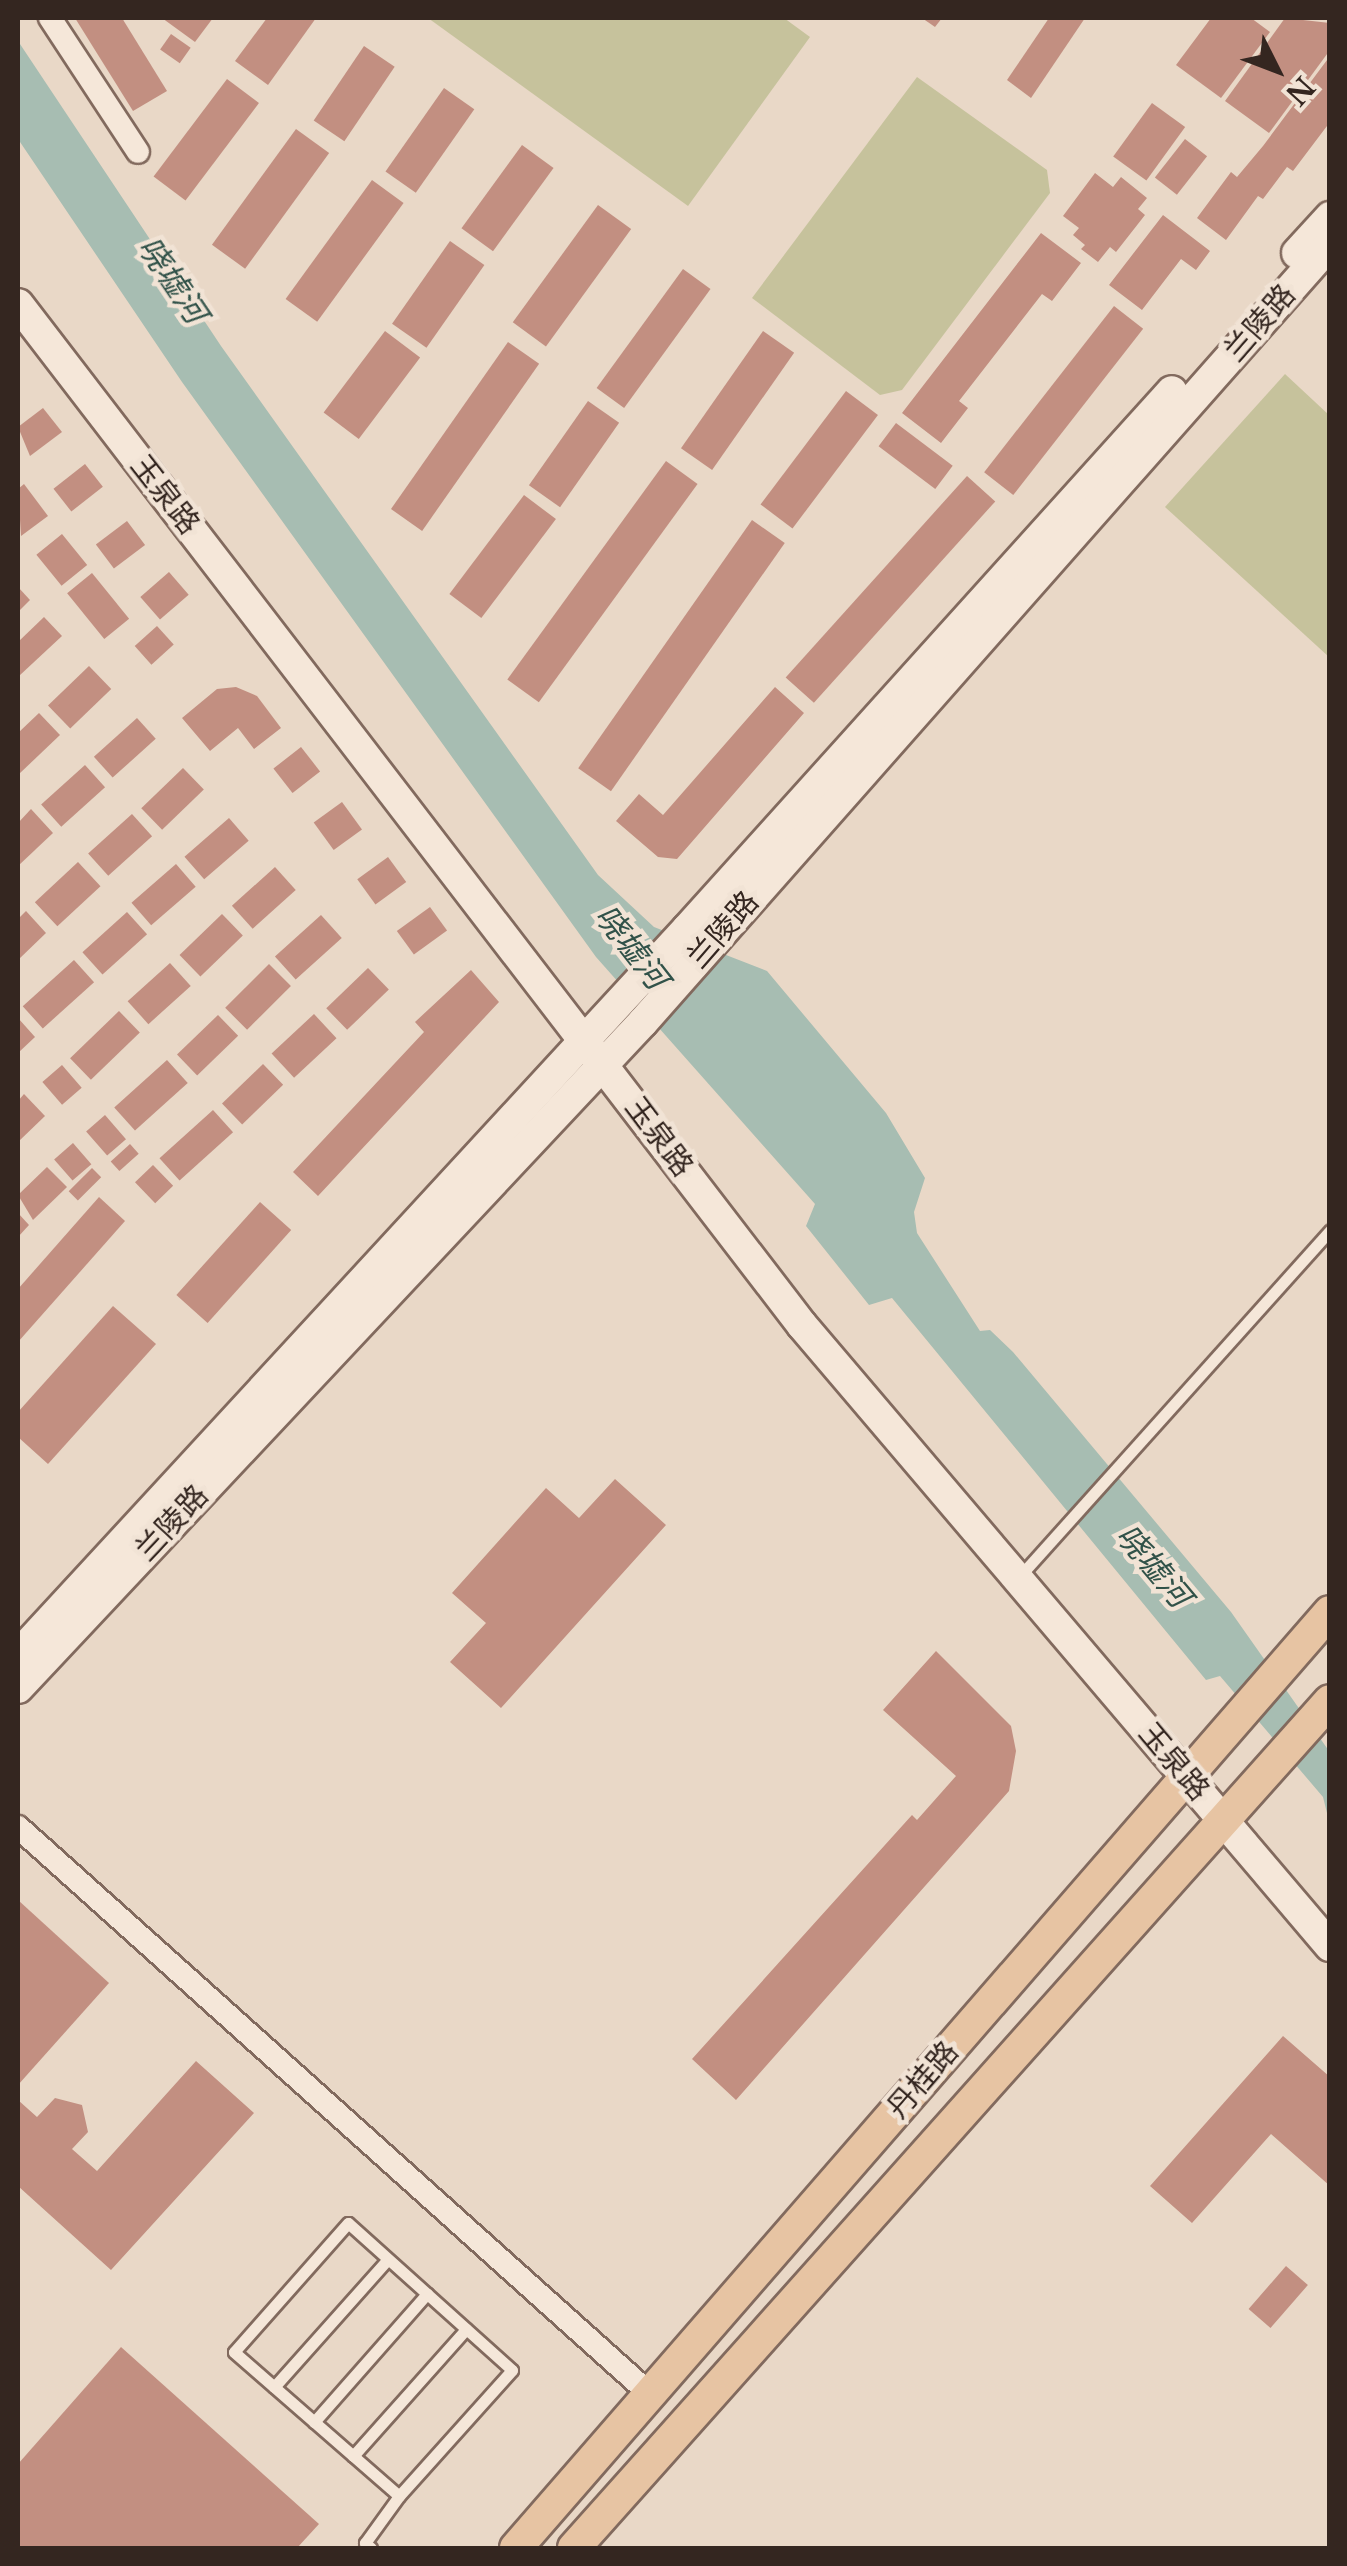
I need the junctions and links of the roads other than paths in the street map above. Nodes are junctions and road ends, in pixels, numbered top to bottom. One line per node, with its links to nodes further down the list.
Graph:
1 (50, 18): 2 (street)
2 (138, 152)
3 (1330, 217): 6 (street, 兰陵路)
4 (1330, 244): 6 (street, 兰陵路)
5 (18, 304): 7 (street, 玉泉路)
6 (700, 935): 7 (street, 兰陵路)
7 (594, 1053): 10 (street, 玉泉路); 12 (street, 兰陵路); 13 (street, 兰陵路)
8 (1330, 1230): 9 (lane)
9 (1325, 1245): 10 (lane)
10 (1018, 1577): 15 (street, 玉泉路)
11 (1330, 1612): 15 (main road, 丹桂路)
12 (18, 1655)
13 (18, 1688)
14 (1329, 1701): 16 (main road, 丹桂路)
15 (1186, 1776): 16 (street, 玉泉路); 23 (main road, 丹桂路)
16 (1222, 1819): 18 (street, 玉泉路); 29 (main road, 丹桂路)
17 (18, 1828): 23 (street)
18 (1330, 1946)
19 (388, 2258): 20 (lane); 22 (lane); 22 (lane)
20 (427, 2294): 21 (lane); 24 (lane)
21 (466, 2329): 25 (lane); 26 (lane)
22 (274, 2387): 24 (lane)
23 (650, 2394): 28 (main road, 丹桂路)
24 (314, 2422): 25 (lane)
25 (353, 2456): 26 (lane)
26 (400, 2496): 27 (lane)
27 (371, 2548)
28 (516, 2548)
29 (574, 2548)

